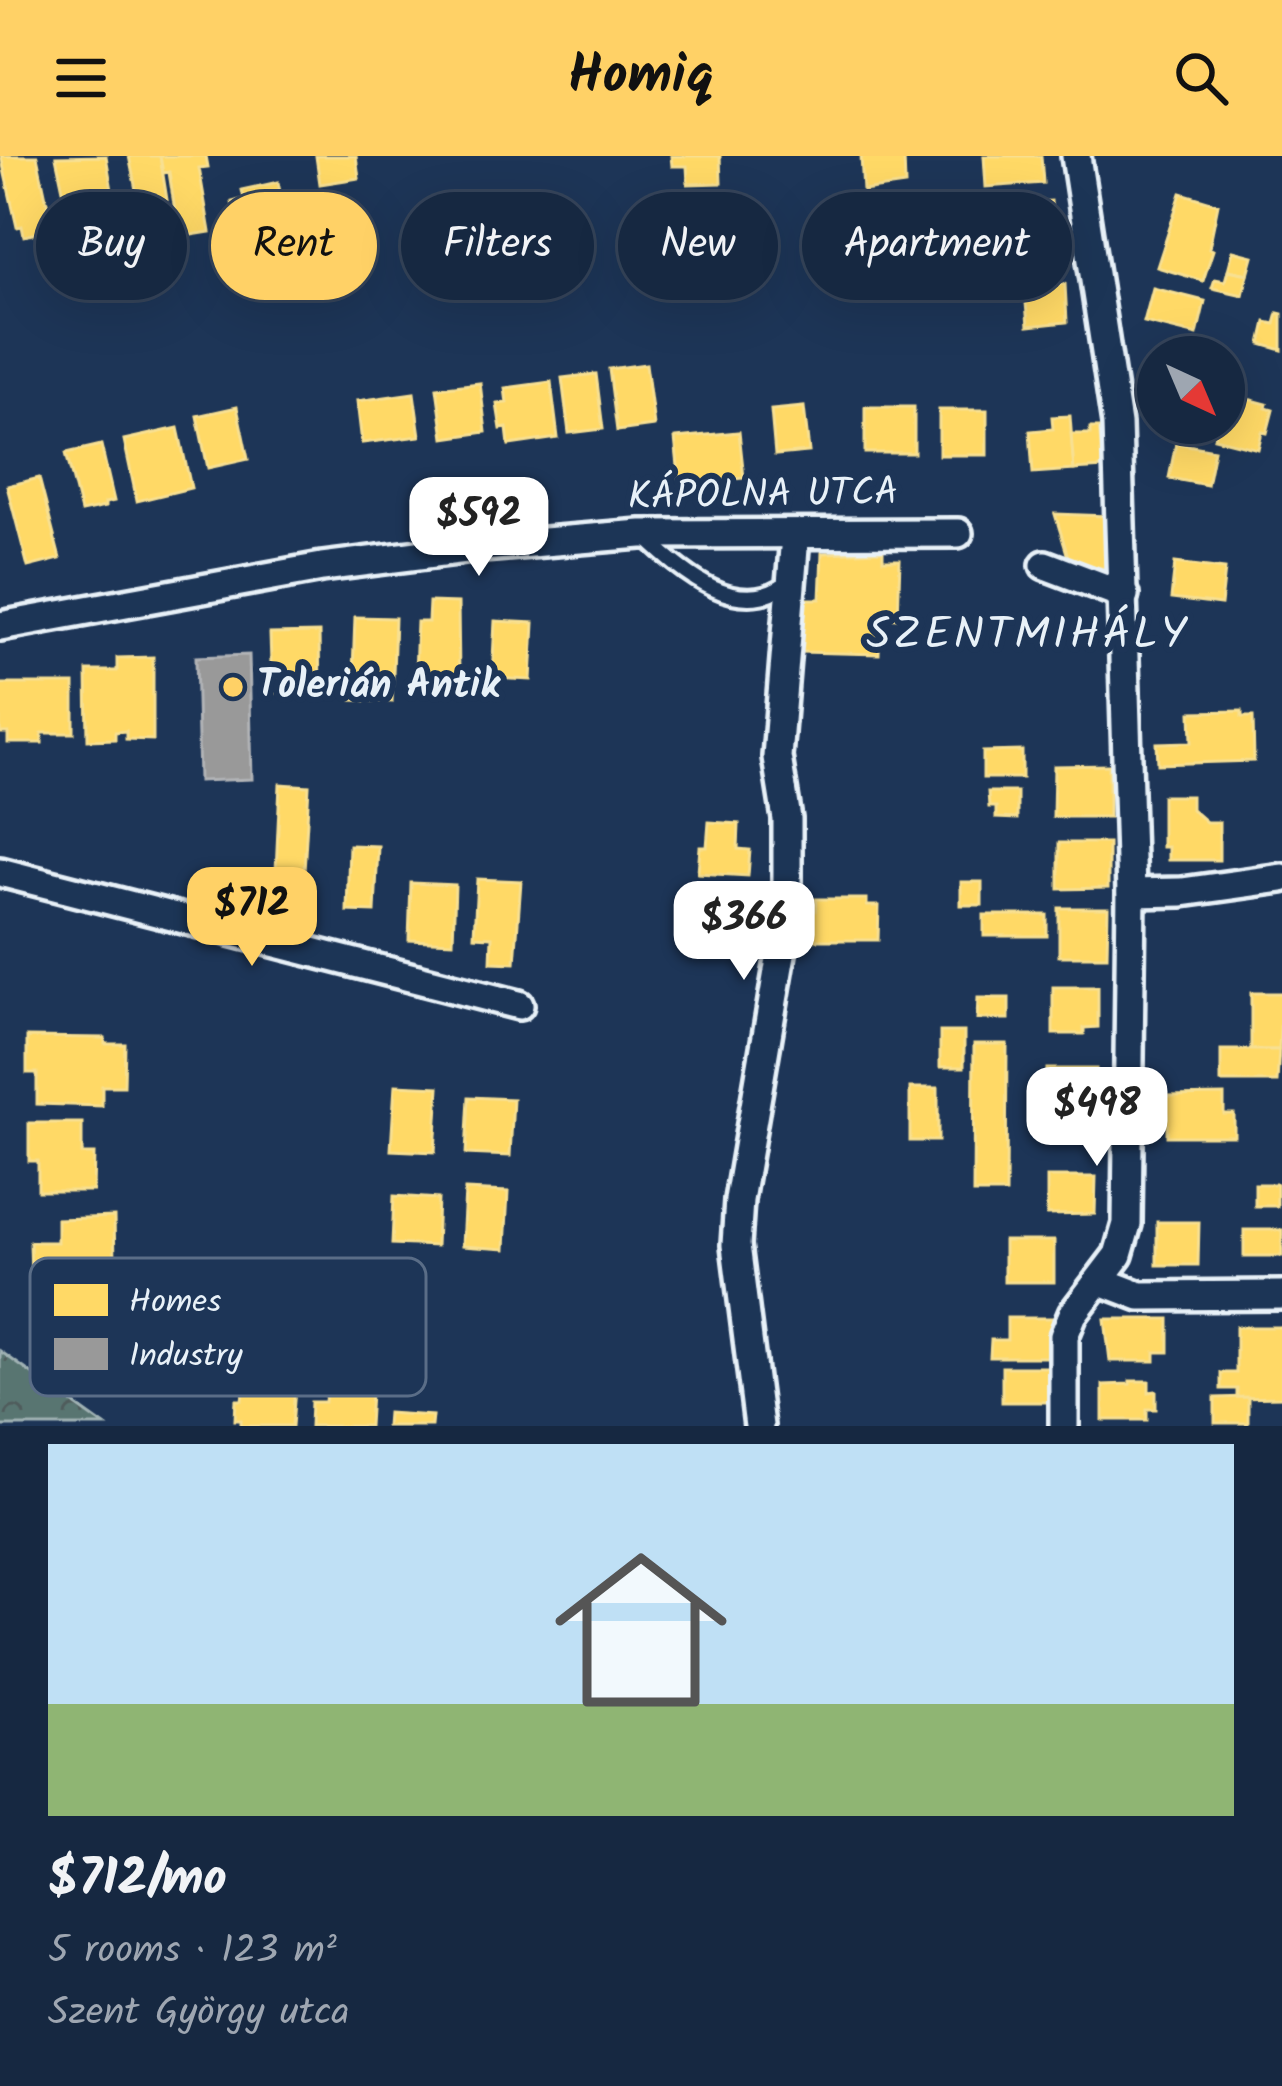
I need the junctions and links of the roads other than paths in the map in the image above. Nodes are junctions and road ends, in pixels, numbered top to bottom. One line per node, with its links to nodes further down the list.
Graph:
1 (1076, 156): 7 (street)
2 (958, 533): 4 (street, KÁPOLNA UTCA)
3 (641, 534): 4 (street, KÁPOLNA UTCA); 6 (lane); 8 (street, KÁPOLNA UTCA)
4 (795, 536): 6 (street)
5 (1046, 565): 7 (street)
6 (793, 579): 15 (street)
7 (1124, 595): 11 (street)
8 (0, 626)
9 (0, 872): 12 (street)
10 (1282, 878): 11 (street)
11 (1131, 893): 13 (street)
12 (519, 1005)
13 (1101, 1281): 14 (street); 16 (street)
14 (1282, 1295)
15 (759, 1426)
16 (1064, 1426)

